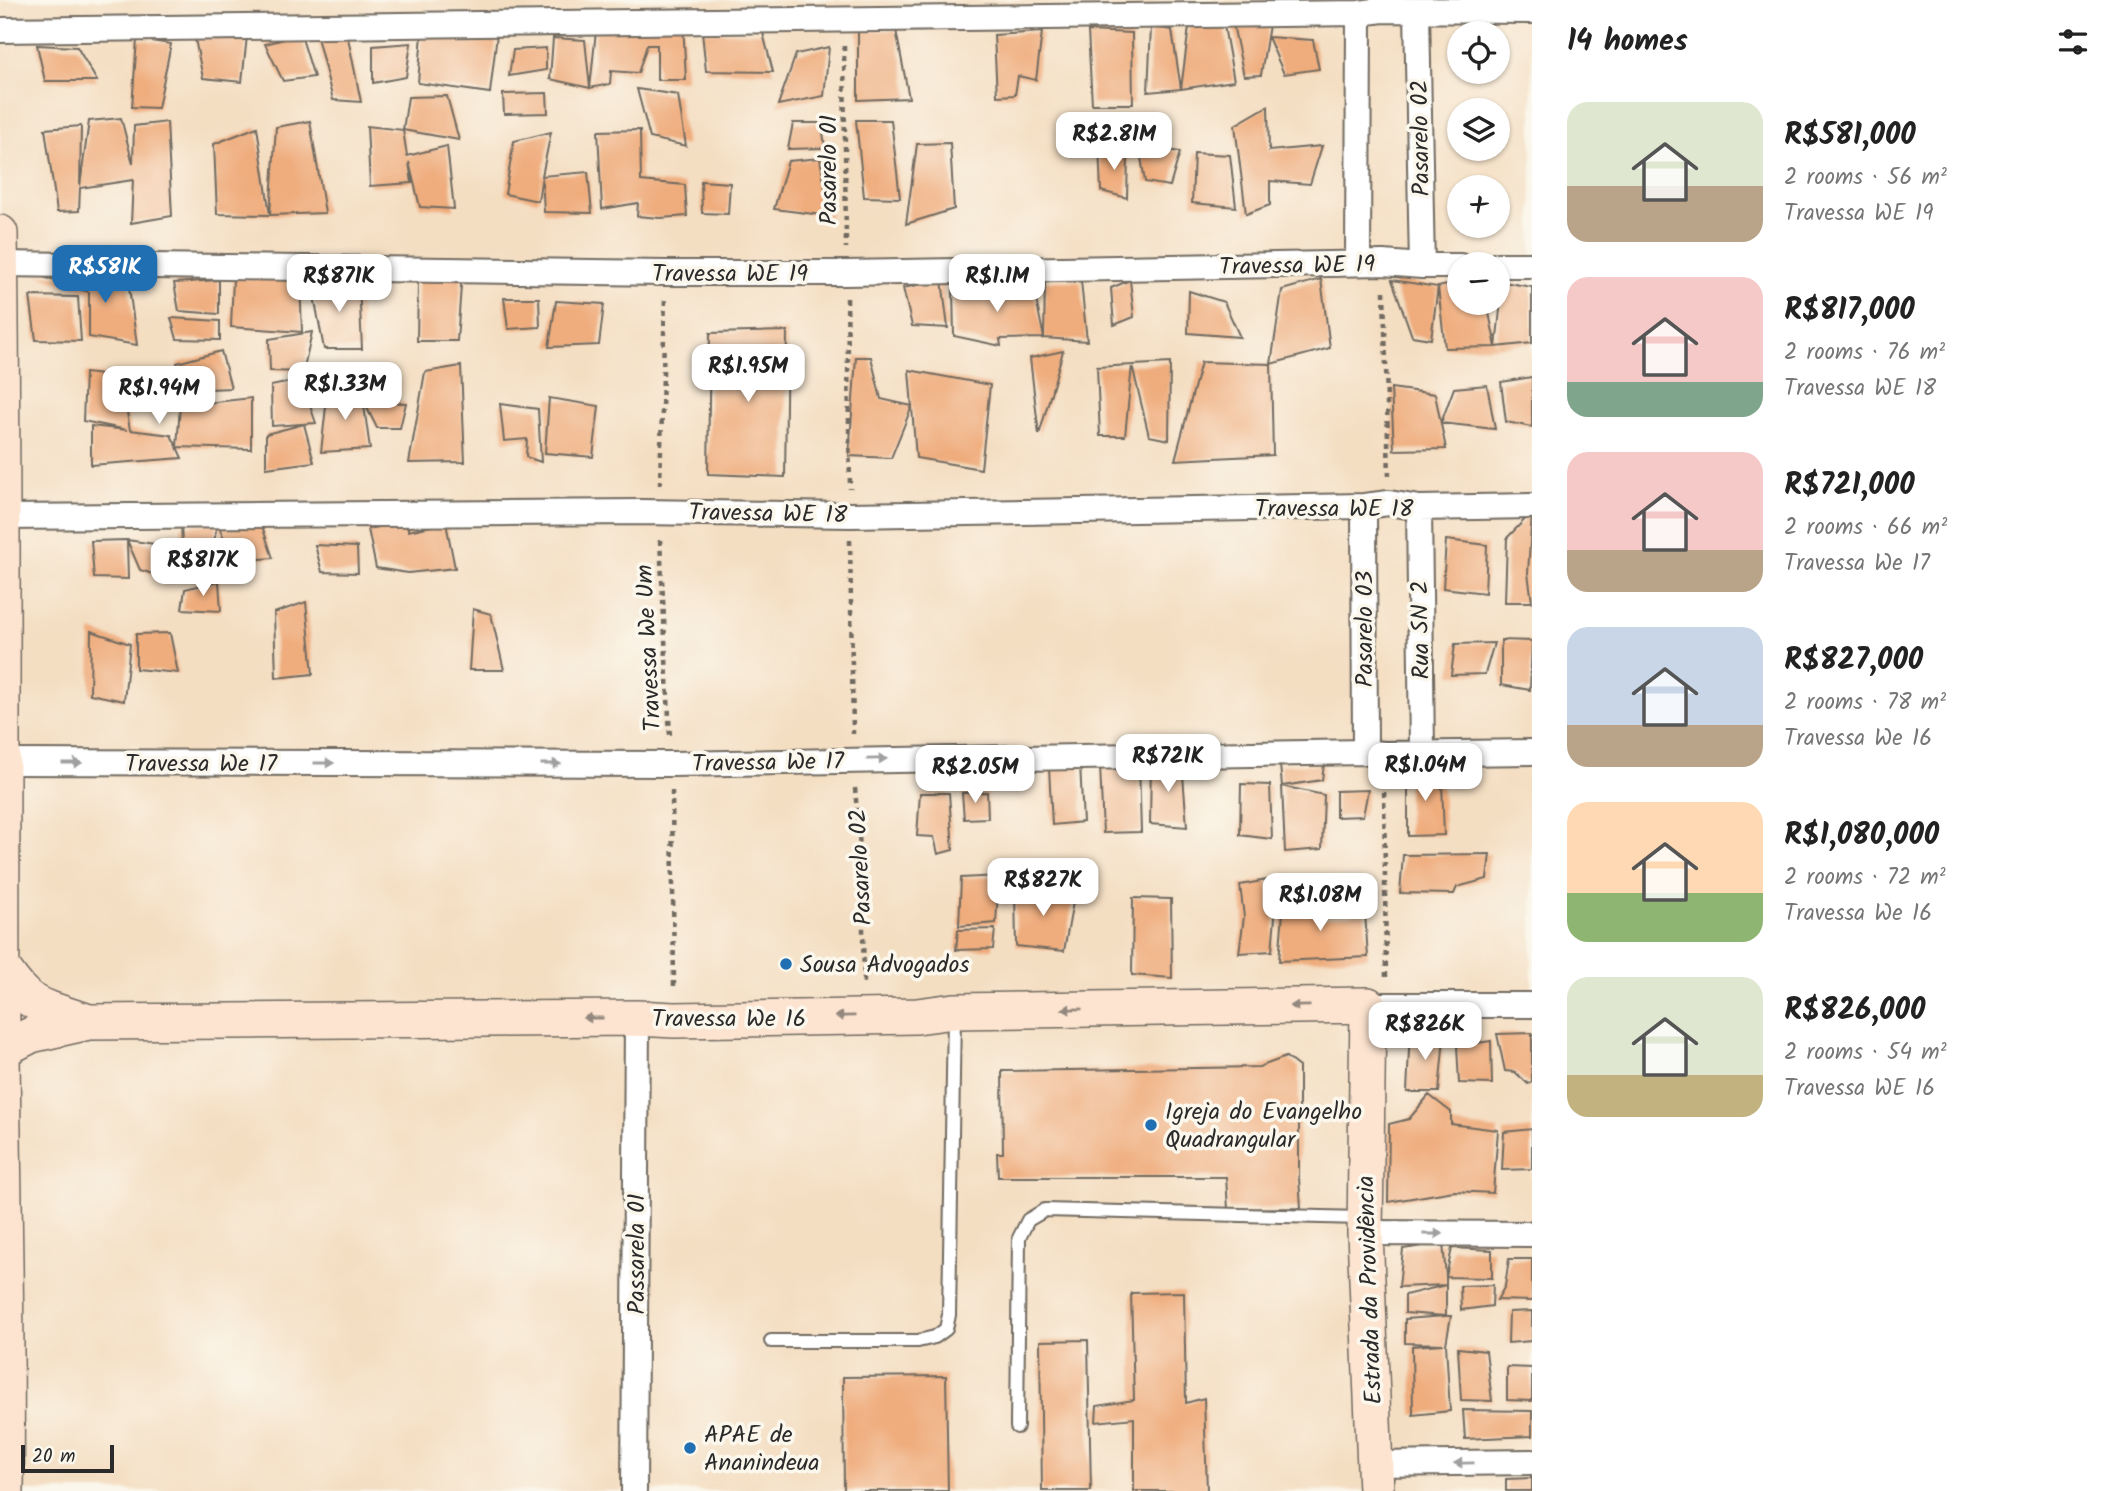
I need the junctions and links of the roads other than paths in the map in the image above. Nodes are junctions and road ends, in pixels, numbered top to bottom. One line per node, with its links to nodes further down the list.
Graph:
1 (1417, 11): 2 (street); 3 (street); 10 (street, Pasarelo 02)
2 (1532, 11)
3 (1359, 13): 4 (street); 6 (street)
4 (0, 30)
5 (0, 233): 7 (main road)
6 (1358, 263): 7 (street, Travessa WE 19); 10 (street, Travessa WE 19)
7 (0, 264): 15 (main road)
8 (1510, 265): 9 (street)
9 (1532, 265)
10 (1423, 266): 11 (street, Travessa WE 19)
11 (1447, 266)
12 (1364, 506): 14 (street, Travessa WE 18); 15 (street, Travessa WE 18); 18 (street, Pasarelo 03)
13 (1532, 506): 14 (street, Travessa WE 18)
14 (1419, 508): 16 (street, Rua SN 2)
15 (2, 517): 19 (main road)
16 (1422, 752): 17 (street, Travessa We 17); 18 (street, Travessa We 17)
17 (1532, 752)
18 (1374, 753): 19 (street, Travessa We 17, one-way to 18)
19 (4, 762): 20 (main road)
20 (1, 904): 21 (main road)
21 (2, 967): 26 (main road); 27 (main road)
22 (1377, 1005): 23 (street); 24 (main road, Travessa We 16, one-way to 24); 29 (main road, Estrada da Providência)
23 (1532, 1005)
24 (954, 1011): 25 (main road, Travessa We 16, one-way to 25); 31 (lane)
25 (637, 1018): 26 (main road, Travessa We 16, one-way to 26); 37 (street, Passarela 01)
26 (89, 1021): 27 (main road)
27 (2, 1050): 28 (main road)
28 (2, 1206): 32 (main road)
29 (1365, 1226): 30 (street, one-way to 30); 33 (lane); 35 (main road, Estrada da Providência)
30 (1532, 1234)
31 (771, 1340)
32 (4, 1409): 36 (main road)
33 (1017, 1427)
34 (1532, 1462): 35 (street, one-way to 35)
35 (1375, 1478)
36 (6, 1491)
37 (634, 1491)

